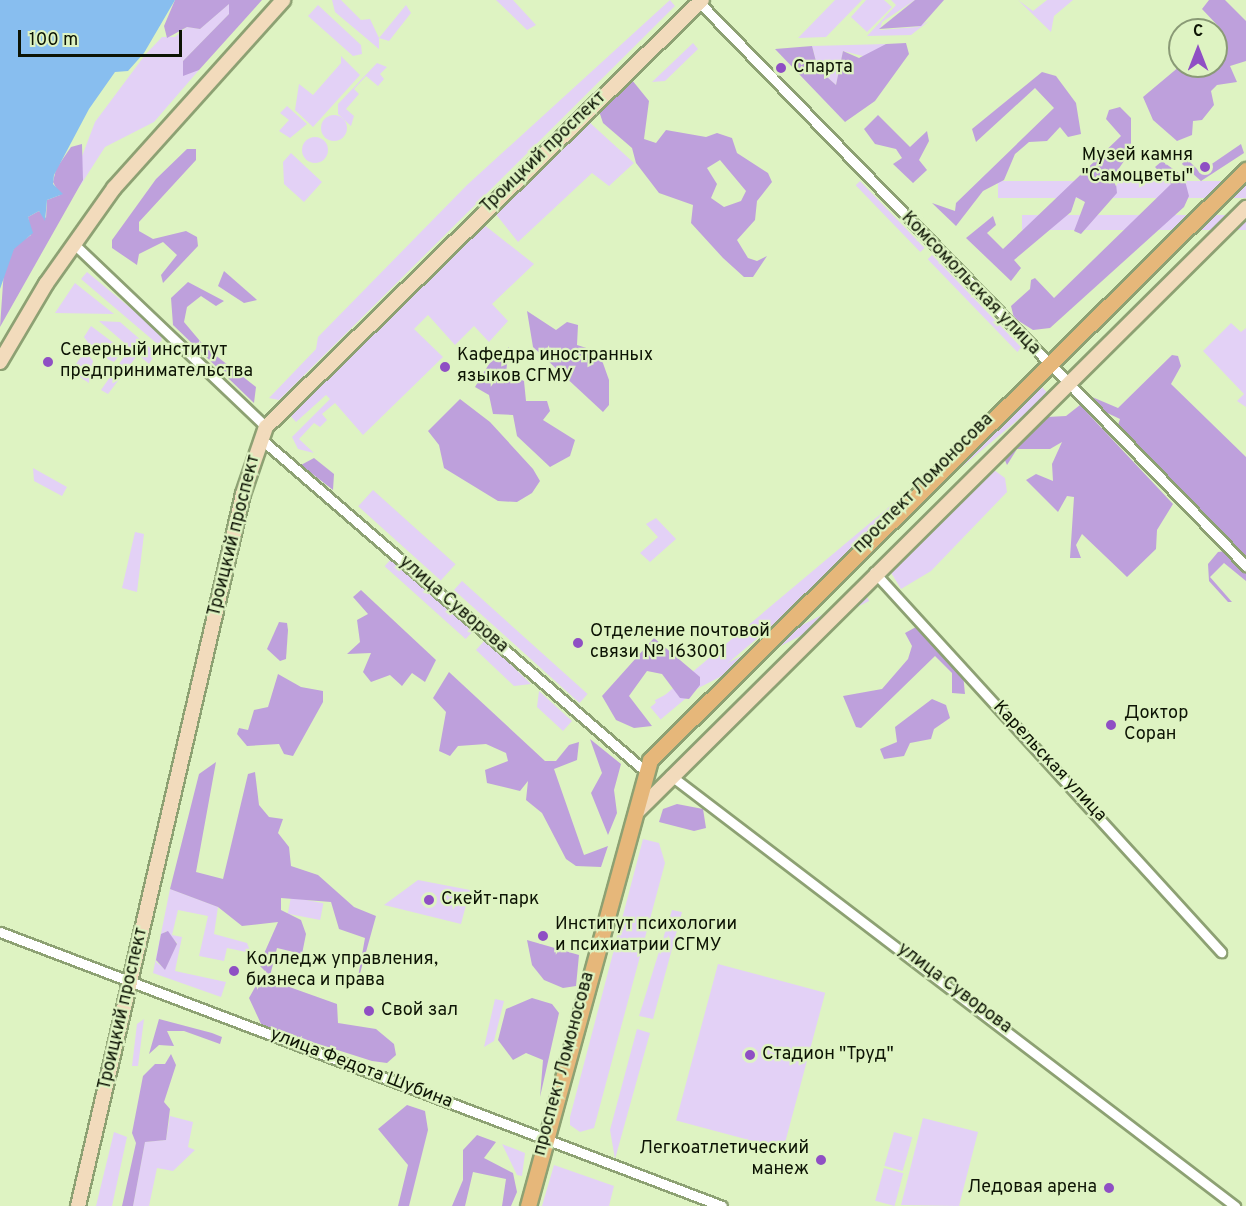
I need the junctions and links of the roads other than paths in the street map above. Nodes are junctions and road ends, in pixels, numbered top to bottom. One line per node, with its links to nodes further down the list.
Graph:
1 (283, 0): 5 (main road)
2 (699, 1): 7 (street, Комсомольская улица); 9 (main road, Троицкий проспект)
3 (1246, 170): 7 (main road, проспект Ломоносова)
4 (1246, 208): 8 (main road, проспект Ломоносова)
5 (74, 244): 6 (main road); 9 (street, улица Суворова)
6 (0, 362)
7 (1048, 364): 8 (street, Комсомольская улица); 12 (main road, проспект Ломоносова)
8 (1067, 383): 10 (street, Комсомольская улица); 11 (main road, проспект Ломоносова)
9 (264, 433): 12 (street, улица Суворова); 17 (main road, Троицкий проспект)
10 (1246, 566)
11 (874, 572): 13 (main road, проспект Ломоносова); 16 (street, Карельская улица)
12 (645, 771): 14 (main road, проспект Ломоносова)
13 (670, 775): 14 (main road, проспект Ломоносова); 22 (street, улица Суворова)
14 (633, 818): 18 (main road, проспект Ломоносова)
15 (0, 932): 17 (street, улица Федота Шубина)
16 (1221, 952)
17 (130, 981): 18 (street, улица Федота Шубина); 19 (main road, Троицкий проспект)
18 (545, 1138): 20 (main road, проспект Ломоносова); 21 (street, улица Федота Шубина)
19 (78, 1206)
20 (528, 1206)
21 (722, 1206)
22 (1235, 1206)

